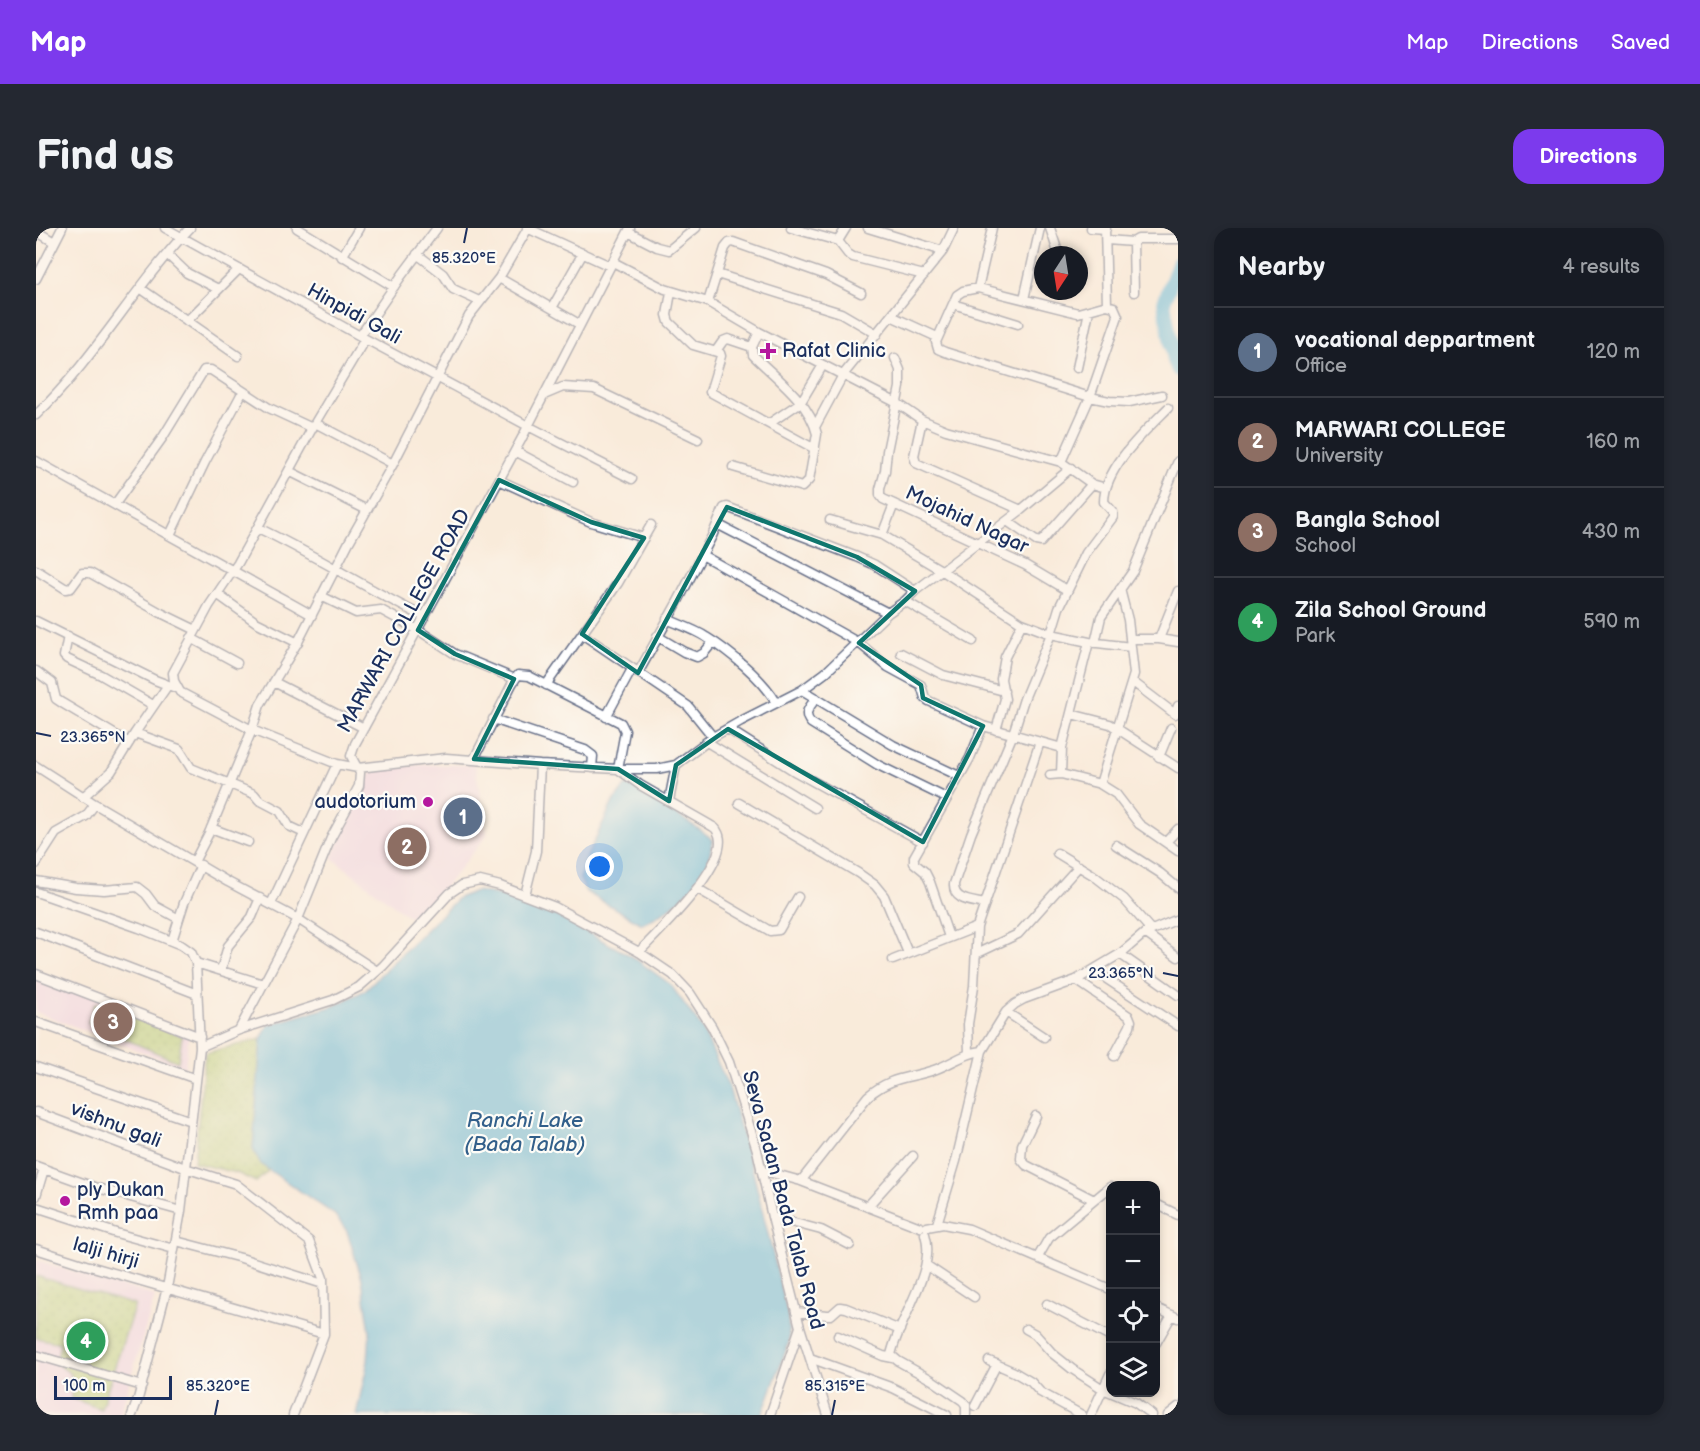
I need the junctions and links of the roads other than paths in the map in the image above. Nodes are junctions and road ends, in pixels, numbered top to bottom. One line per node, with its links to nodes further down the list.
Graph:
1 (62, 228): 24 (street)
2 (165, 228): 20 (street, Hinpidi Gali)
3 (190, 228): 20 (street)
4 (297, 228): 31 (street)
5 (359, 228): 31 (street)
6 (437, 228): 30 (street)
7 (696, 228): 18 (street)
8 (791, 228): 23 (street)
9 (846, 228): 23 (street)
10 (868, 228): 27 (street)
11 (954, 228): 27 (street)
12 (992, 228): 40 (street)
13 (1040, 228): 45 (street)
14 (1050, 228): 26 (street)
15 (1091, 228): 17 (street)
16 (525, 229): 28 (street); 36 (street)
17 (1106, 229): 22 (street)
18 (629, 230): 32 (street, MARWARI COLLEGE ROAD)
19 (36, 231): 24 (street)
20 (182, 237): 29 (street); 33 (street, Hinpidi Gali)
21 (1178, 239): 25 (street)
22 (1107, 240): 25 (street); 49 (street)
23 (838, 241): 35 (street)
24 (54, 242): 37 (street)
25 (1133, 242): 43 (street)
26 (1056, 246)
27 (943, 251): 35 (street)
28 (583, 253): 32 (street); 50 (street)
29 (167, 254): 39 (street); 41 (street)
30 (417, 254): 38 (street); 46 (street)
31 (342, 257): 38 (street)
32 (612, 264): 42 (street); 54 (street, MARWARI COLLEGE ROAD)
33 (239, 269): 41 (street); 59 (street, Hinpidi Gali)
34 (717, 274): 44 (street); 47 (street); 57 (street)
35 (924, 275): 52 (street)
36 (499, 278): 46 (street); 50 (street)
37 (36, 279)
38 (394, 287): 59 (street)
39 (140, 288): 53 (street); 75 (street)
40 (978, 288): 45 (street); 48 (street)
41 (218, 289): 53 (street)
42 (671, 292): 47 (street); 61 (street)
43 (1134, 292)
44 (861, 293)
45 (1024, 299): 51 (street)
46 (479, 301): 67 (street)
47 (708, 302): 56 (street)
48 (953, 304): 55 (street); 58 (street)
49 (1107, 305): 51 (street); 71 (street)
50 (552, 308): 54 (street)
51 (1089, 311): 65 (street)
52 (891, 316): 57 (street); 58 (street)
53 (187, 321): 62 (street)
54 (579, 324): 69 (street, MARWARI COLLEGE ROAD)
55 (1018, 324)
56 (759, 332): 60 (street); 64 (street)
57 (877, 334): 66 (street)
58 (937, 337): 71 (street)
59 (363, 338): 67 (street, Hinpidi Gali); 78 (street)
60 (752, 347): 61 (street); 72 (street)
61 (716, 351): 77 (street)
62 (238, 356)
63 (895, 358): 73 (street, Mojahid Nagar)
64 (823, 365): 66 (street); 72 (street)
65 (1077, 368)
66 (843, 375): 73 (street); 80 (street)
67 (438, 378): 79 (street, Hinpidi Gali); 87 (street)
68 (243, 392): 78 (street); 96 (street); 105 (street)
69 (544, 395): 79 (street, MARWARI COLLEGE ROAD); 81 (street)
70 (1162, 395): 71 (street)
71 (1090, 397): 86 (street)
72 (801, 402): 77 (street); 80 (street)
73 (897, 403): 76 (street); 97 (street, Mojahid Nagar)
74 (1168, 408): 95 (street)
75 (36, 415)
76 (922, 420): 86 (street); 99 (street)
77 (770, 423): 82 (street)
78 (313, 426): 87 (street); 90 (street)
79 (528, 426): 83 (street, MARWARI COLLEGE ROAD); 91 (street, Hinpidi Gali)
80 (815, 427): 82 (street)
81 (698, 439)
82 (815, 449): 88 (street)
83 (515, 451): 92 (street, MARWARI COLLEGE ROAD); 93 (street)
84 (36, 461): 96 (street)
85 (1178, 461): 114 (street)
86 (1061, 462): 89 (street)
87 (393, 464): 98 (street)
88 (733, 467)
89 (1071, 468): 94 (street); 99 (street)
90 (289, 471): 98 (street); 104 (street)
91 (632, 479)
92 (499, 480): 107 (street); 123 (street, MARWARI COLLEGE ROAD)
93 (573, 482)
94 (1092, 484): 95 (street); 101 (street)
95 (1106, 488): 115 (street)
96 (115, 504): 105 (street)
97 (894, 504): 106 (street); 108 (street, Mojahid Nagar)
98 (367, 510): 110 (street)
99 (1021, 510): 101 (street)
100 (830, 520): 106 (street)
101 (1007, 521): 108 (street)
102 (717, 524): 109 (street); 116 (street); 121 (street)
103 (651, 525): 107 (street)
104 (258, 528): 110 (street); 113 (street)
105 (170, 535): 113 (street)
106 (882, 535): 112 (street)
107 (644, 538): 130 (street)
108 (979, 542): 112 (street); 115 (street, Mojahid Nagar)
109 (702, 555): 124 (street); 138 (street)
110 (336, 568): 119 (street); 123 (street)
111 (36, 570): 129 (street)
112 (941, 570): 116 (street); 126 (street)
113 (232, 571): 118 (street); 122 (street)
114 (1120, 589): 139 (street); 140 (street)
115 (1067, 590): 128 (street)
116 (915, 591): 120 (street)
117 (1178, 591): 133 (street)
118 (217, 594): 129 (street); 137 (street)
119 (321, 596): 122 (street); 127 (street)
120 (905, 601): 121 (street); 134 (street)
121 (888, 613): 138 (street)
122 (312, 615): 137 (street)
123 (425, 617): 127 (street, MARWARI COLLEGE ROAD)
124 (667, 619): 132 (street); 135 (street)
125 (36, 621): 131 (street)
126 (1022, 623): 128 (street); 151 (street)
127 (418, 630): 145 (street); 160 (street, MARWARI COLLEGE ROAD)
128 (1052, 633): 139 (street); 167 (street)
129 (193, 634): 142 (street); 149 (street)
130 (582, 634): 144 (street); 148 (street)
131 (68, 636): 149 (street); 154 (street)
132 (657, 636): 135 (street); 144 (street)
133 (1159, 639): 136 (street); 140 (street)
134 (973, 641)
135 (713, 642): 153 (street)
136 (1178, 642)
137 (298, 643): 146 (street)
138 (859, 643): 150 (street); 159 (street)
139 (1092, 643): 140 (street); 156 (street)
140 (1130, 643): 147 (street)
141 (900, 653): 151 (street)
142 (237, 663)
143 (36, 671): 169 (street)
144 (635, 671): 157 (street); 168 (street)
145 (515, 679): 148 (street); 158 (street)
146 (274, 682): 160 (street); 163 (street)
147 (1133, 682): 155 (street); 165 (street)
148 (546, 685): 157 (street)
149 (172, 686): 154 (street); 163 (street)
150 (802, 690): 152 (street); 153 (street)
151 (1004, 691): 164 (street)
152 (816, 698): 184 (street); 188 (street)
153 (776, 702): 162 (street)
154 (153, 705): 166 (street)
155 (1177, 712)
156 (1071, 714): 165 (street); 171 (street)
157 (606, 717): 181 (street)
158 (493, 719): 173 (street); 179 (street)
159 (983, 726): 164 (street); 184 (street)
160 (364, 728): 178 (street, MARWARI COLLEGE ROAD)
161 (1171, 728): 172 (street)
162 (728, 729): 168 (street); 197 (street)
163 (252, 730): 174 (street); 186 (street)
164 (996, 730): 167 (street)
165 (1118, 730): 172 (street); 185 (street)
166 (135, 733): 169 (street); 186 (street)
167 (1013, 734): 170 (street); 213 (street)
168 (710, 740): 176 (street); 192 (street)
169 (129, 742): 187 (street)
170 (1040, 742): 171 (street); 213 (street)
171 (1062, 748): 183 (street)
172 (1159, 757): 180 (street)
173 (474, 759): 175 (street); 178 (street)
174 (338, 764): 178 (street); 195 (street)
175 (540, 765): 179 (street); 209 (street)
176 (676, 765): 181 (street); 189 (street)
177 (36, 766): 187 (street)
178 (358, 768): 215 (street, MARWARI COLLEGE ROAD)
179 (592, 768): 181 (street)
180 (1178, 768)
181 (618, 769): 189 (street)
182 (1050, 774): 183 (street)
183 (1061, 774): 185 (street)
184 (959, 776): 188 (street)
185 (1100, 783): 198 (street)
186 (230, 784): 193 (street); 195 (street)
187 (83, 797): 191 (street)
188 (946, 798): 197 (street)
189 (669, 801): 207 (street)
190 (739, 803): 223 (street)
191 (95, 804): 202 (street); 203 (street)
192 (815, 808)
193 (211, 828): 196 (street); 203 (street)
194 (1178, 829): 198 (street)
195 (304, 833): 212 (street)
196 (248, 842)
197 (923, 842): 220 (street)
198 (1166, 842): 200 (street)
199 (1116, 845): 206 (street)
200 (1178, 851)
201 (1056, 853): 204 (street)
202 (36, 864)
203 (198, 864): 211 (street); 214 (street)
204 (1079, 866): 218 (street); 224 (street)
205 (36, 881): 214 (street)
206 (1178, 888)
207 (698, 889): 210 (street); 222 (street)
208 (36, 892): 221 (street)
209 (525, 895): 222 (street, Seva Sadan Bada Talab Road); 231 (street, Seva Sadan Bada Talab Road)
210 (798, 897)
211 (260, 898): 212 (street); 229 (street)
212 (271, 903): 215 (street)
213 (985, 904): 217 (street)
214 (178, 919): 221 (street)
215 (298, 919): 231 (street); 234 (street, MARWARI COLLEGE ROAD)
216 (1178, 919): 218 (street)
217 (977, 927): 220 (street); 224 (street)
218 (1148, 931): 225 (street); 226 (street)
219 (36, 932): 235 (street)
220 (949, 937): 223 (street)
221 (172, 941): 228 (street)
222 (639, 952): 255 (street, Seva Sadan Bada Talab Road)
223 (908, 954): 227 (street)
224 (976, 954): 245 (street)
225 (1120, 954): 230 (street); 236 (street)
226 (1178, 957)
227 (893, 960)
228 (196, 963): 229 (street); 235 (street)
229 (221, 970): 234 (street)
230 (1093, 970): 233 (street); 239 (street)
231 (378, 971): 240 (street, Seva Sadan Bada Talab Road)
232 (36, 974): 241 (street)
233 (1076, 980): 237 (street); 246 (street)
234 (262, 984): 240 (street, MARWARI COLLEGE ROAD)
235 (197, 994): 241 (street)
236 (1178, 995)
237 (1006, 1012): 242 (street); 244 (street)
238 (36, 1022): 248 (street)
239 (1178, 1026)
240 (239, 1030): 243 (street)
241 (200, 1036): 243 (street)
242 (1044, 1037)
243 (200, 1047): 248 (street)
244 (982, 1051): 245 (street); 266 (street)
245 (969, 1053): 256 (street)
246 (1114, 1056)
247 (36, 1067): 251 (street)
248 (196, 1079): 251 (street)
249 (36, 1112): 254 (street, vishnu gali)
250 (1036, 1116): 259 (street)
251 (191, 1121): 254 (street)
252 (913, 1156): 262 (street)
253 (40, 1168): 258 (street); 263 (street)
254 (185, 1168): 263 (street); 273 (street, vishnu gali)
255 (761, 1170): 256 (street); 265 (street, Seva Sadan Bada Talab Road)
256 (801, 1181): 262 (street)
257 (1106, 1190): 259 (street)
258 (36, 1196)
259 (1094, 1200): 271 (street)
260 (1160, 1206): 264 (street)
261 (36, 1207): 268 (street)
262 (867, 1207): 267 (street)
263 (181, 1211): 268 (street)
264 (1178, 1215)
265 (772, 1217): 269 (street); 279 (street, Seva Sadan Bada Talab Road)
266 (937, 1224): 267 (street); 271 (street)
267 (924, 1229): 272 (street)
268 (175, 1245): 273 (street); 275 (street)
269 (850, 1245)
270 (36, 1249): 275 (street, lalji hirji)
271 (1038, 1257): 274 (street)
272 (926, 1265): 276 (street); 283 (street)
273 (323, 1284): 284 (street, vishnu gali)
274 (1106, 1287)
275 (167, 1288): 284 (street, lalji hirji); 292 (street)
276 (974, 1297)
277 (1047, 1304): 285 (street)
278 (1160, 1310): 280 (street)
279 (796, 1312): 281 (street, Seva Sadan Bada Talab Road); 283 (street)
280 (1175, 1317): 287 (street)
281 (800, 1327): 289 (street, Seva Sadan Bada Talab Road); 298 (street)
282 (1026, 1329): 293 (street)
283 (900, 1330): 290 (street)
284 (324, 1334): 297 (street)
285 (1106, 1335)
286 (838, 1336): 290 (street)
287 (1160, 1336)
288 (36, 1355): 292 (street)
289 (810, 1358): 299 (street, Seva Sadan Bada Talab Road); 300 (street)
290 (893, 1358): 301 (street)
291 (1106, 1383): 293 (street)
292 (142, 1386): 296 (street)
293 (1103, 1389): 303 (street); 304 (street)
294 (975, 1406): 302 (street)
295 (1178, 1407): 305 (street)
296 (132, 1415)
297 (293, 1415)
298 (770, 1415)
299 (828, 1415)
300 (947, 1415)
301 (966, 1415)
302 (1082, 1415)
303 (1091, 1415)
304 (1152, 1415)
305 (1168, 1415)

